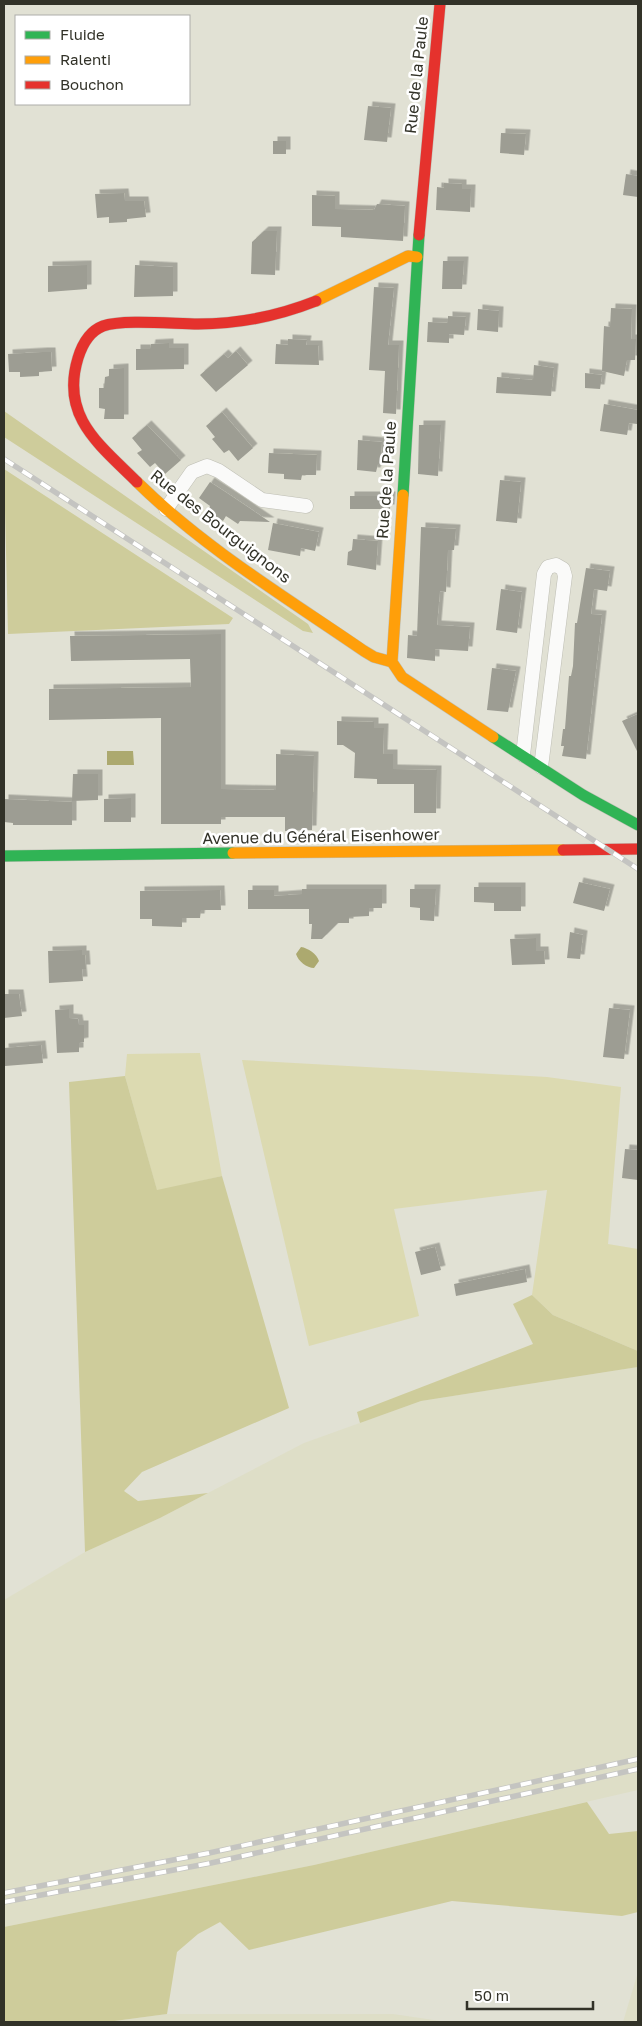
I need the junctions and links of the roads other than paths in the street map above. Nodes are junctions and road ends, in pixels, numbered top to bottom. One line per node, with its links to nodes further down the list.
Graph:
1 (440, 4): 2 (street, Rue de la Paule)
2 (417, 257): 4 (street, Rue des Bourguignons); 5 (street, Rue de la Paule)
3 (306, 506): 4 (street)
4 (166, 509): 5 (street, Rue des Bourguignons)
5 (392, 662): 6 (street)
6 (523, 755): 7 (street); 7 (street)
7 (541, 767): 8 (street)
8 (638, 825)
9 (638, 849): 10 (street, Avenue du Général Eisenhower)
10 (4, 856)

